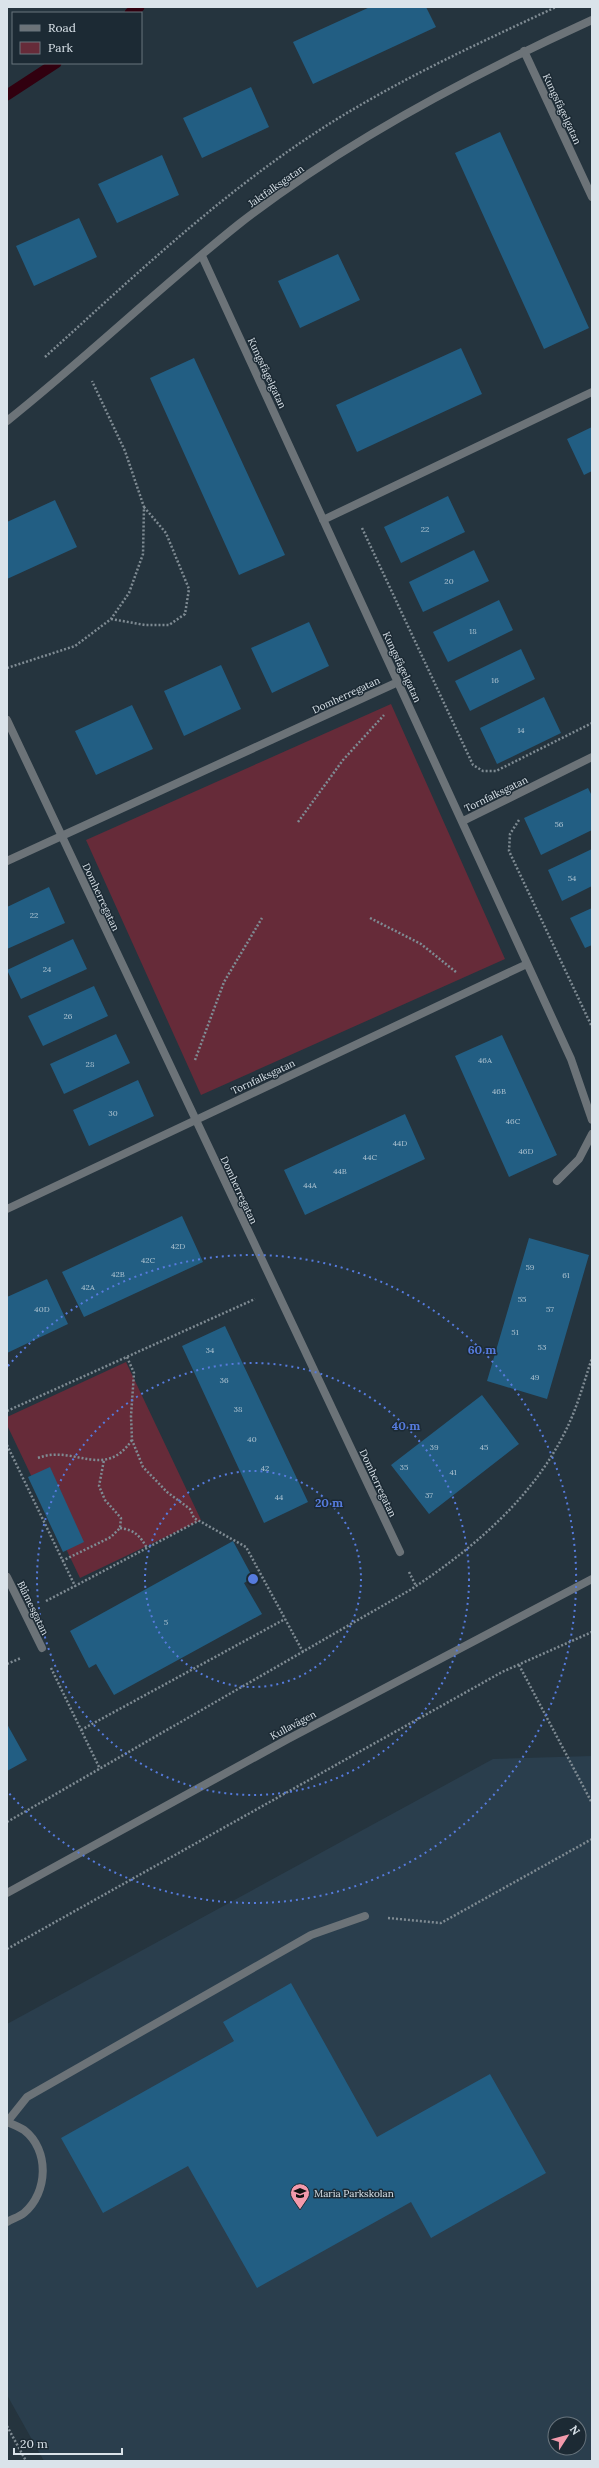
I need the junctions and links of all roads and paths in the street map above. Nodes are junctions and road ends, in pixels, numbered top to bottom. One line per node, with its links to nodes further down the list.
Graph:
1 (592, 20): 2 (street, Jaktfalksgatan)
2 (524, 51): 3 (street, Kungsfågelgatan); 4 (street, Jaktfalksgatan)
3 (592, 197)
4 (202, 256): 5 (street, Jaktfalksgatan); 10 (street, Kungsfågelgatan)
5 (82, 359): 7 (street, Jaktfalksgatan); 9 (path)
6 (592, 392): 8 (street)
7 (7, 421)
8 (352, 506): 10 (street); 18 (path)
9 (144, 507): 11 (path); 11 (path)
10 (323, 520): 13 (street, Kungsfågelgatan)
11 (111, 619): 12 (path)
12 (7, 668)
13 (398, 682): 14 (street, Kungsfågelgatan); 22 (street, Domherregatan)
14 (404, 695): 20 (street, Kungsfågelgatan); 21 (path)
15 (7, 720): 22 (street, Domherregatan)
16 (592, 724): 18 (path)
17 (592, 757): 19 (street, Tornfalksgatan)
18 (496, 771): 19 (path)
19 (509, 798): 20 (street, Tornfalksgatan); 28 (path)
20 (463, 821): 26 (street, Tornfalksgatan)
21 (298, 822)
22 (62, 836): 23 (street, Domherregatan); 29 (street, Domherregatan)
23 (7, 861)
24 (262, 918): 29 (path)
25 (370, 918): 27 (path)
26 (528, 964): 27 (street, Tornfalksgatan); 31 (street, Tornfalksgatan)
27 (473, 989): 30 (street, Tornfalksgatan)
28 (592, 1027)
29 (184, 1097): 30 (street, Domherregatan)
30 (195, 1120): 34 (street, Tornfalksgatan); 35 (street, Domherregatan)
31 (592, 1120)
32 (592, 1134): 33 (street)
33 (557, 1181)
34 (7, 1209)
35 (275, 1290): 36 (path); 46 (street, Domherregatan)
36 (127, 1356): 38 (path); 39 (path)
37 (592, 1358): 55 (path)
38 (7, 1411)
39 (132, 1440): 42 (path); 43 (path)
40 (7, 1445): 47 (path)
41 (38, 1458): 42 (path)
42 (104, 1460): 44 (path)
43 (198, 1520): 45 (path); 52 (path)
44 (120, 1528): 45 (path); 47 (path)
45 (147, 1548): 50 (path)
46 (400, 1552)
47 (62, 1561): 50 (path)
48 (7, 1577): 54 (street, Blåmesgatan)
49 (592, 1579): 62 (street, Kullavägen)
50 (75, 1586): 51 (path)
51 (46, 1601)
52 (285, 1619): 55 (path); 57 (path)
53 (592, 1632): 56 (path)
54 (42, 1648): 57 (path)
55 (303, 1652): 58 (path)
56 (519, 1665): 59 (path); 64 (path)
57 (81, 1730): 58 (path)
58 (100, 1769): 60 (path)
59 (592, 1803)
60 (7, 1822)
61 (592, 1839): 63 (path)
62 (7, 1893)
63 (365, 1916): 65 (street)
64 (7, 1949)
65 (7, 2122): 66 (street)
66 (7, 2222)
67 (7, 2426): 68 (path)
68 (26, 2461)

